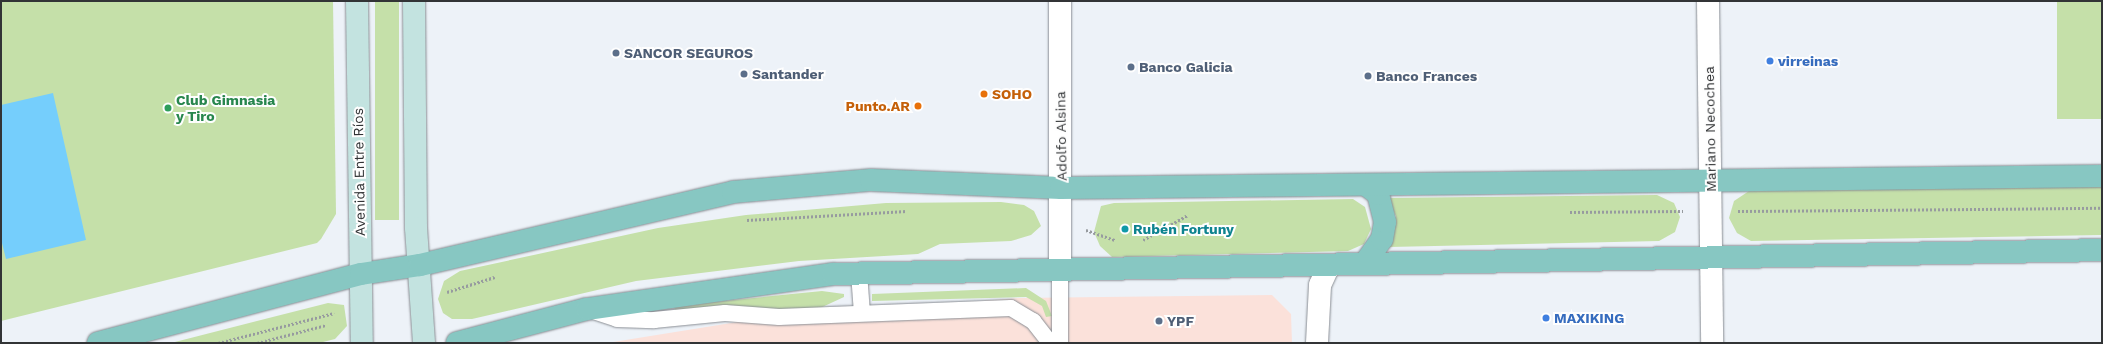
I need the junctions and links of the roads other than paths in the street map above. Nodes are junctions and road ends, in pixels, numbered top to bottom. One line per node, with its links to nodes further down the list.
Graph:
1 (357, 1): 16 (main road, Avenida Entre Ríos)
2 (414, 1): 12 (main road)
3 (1060, 1): 8 (street, Adolfo Alsina)
4 (1708, 1): 6 (street, Mariano Necochea)
5 (2102, 176): 6 (main road)
6 (1711, 182): 7 (main road); 10 (street, Mariano Necochea)
7 (1366, 185): 8 (main road); 11 (main road)
8 (1061, 188): 12 (main road); 14 (street, Adolfo Alsina)
9 (2102, 250): 10 (main road)
10 (1712, 256): 11 (main road); 26 (street, Mariano Necochea)
11 (1366, 263): 13 (main road)
12 (420, 265): 16 (main road); 21 (main road)
13 (1329, 266): 14 (main road); 25 (street)
14 (1060, 271): 15 (main road); 24 (lane)
15 (860, 273): 17 (main road); 18 (lane)
16 (362, 274): 19 (main road); 20 (main road, Avenida Entre Ríos)
17 (587, 309): 18 (lane); 22 (main road)
18 (862, 313): 23 (lane)
19 (98, 343)
20 (362, 343)
21 (424, 343)
22 (457, 343)
23 (1050, 343)
24 (1060, 343)
25 (1317, 343)
26 (1712, 343)

